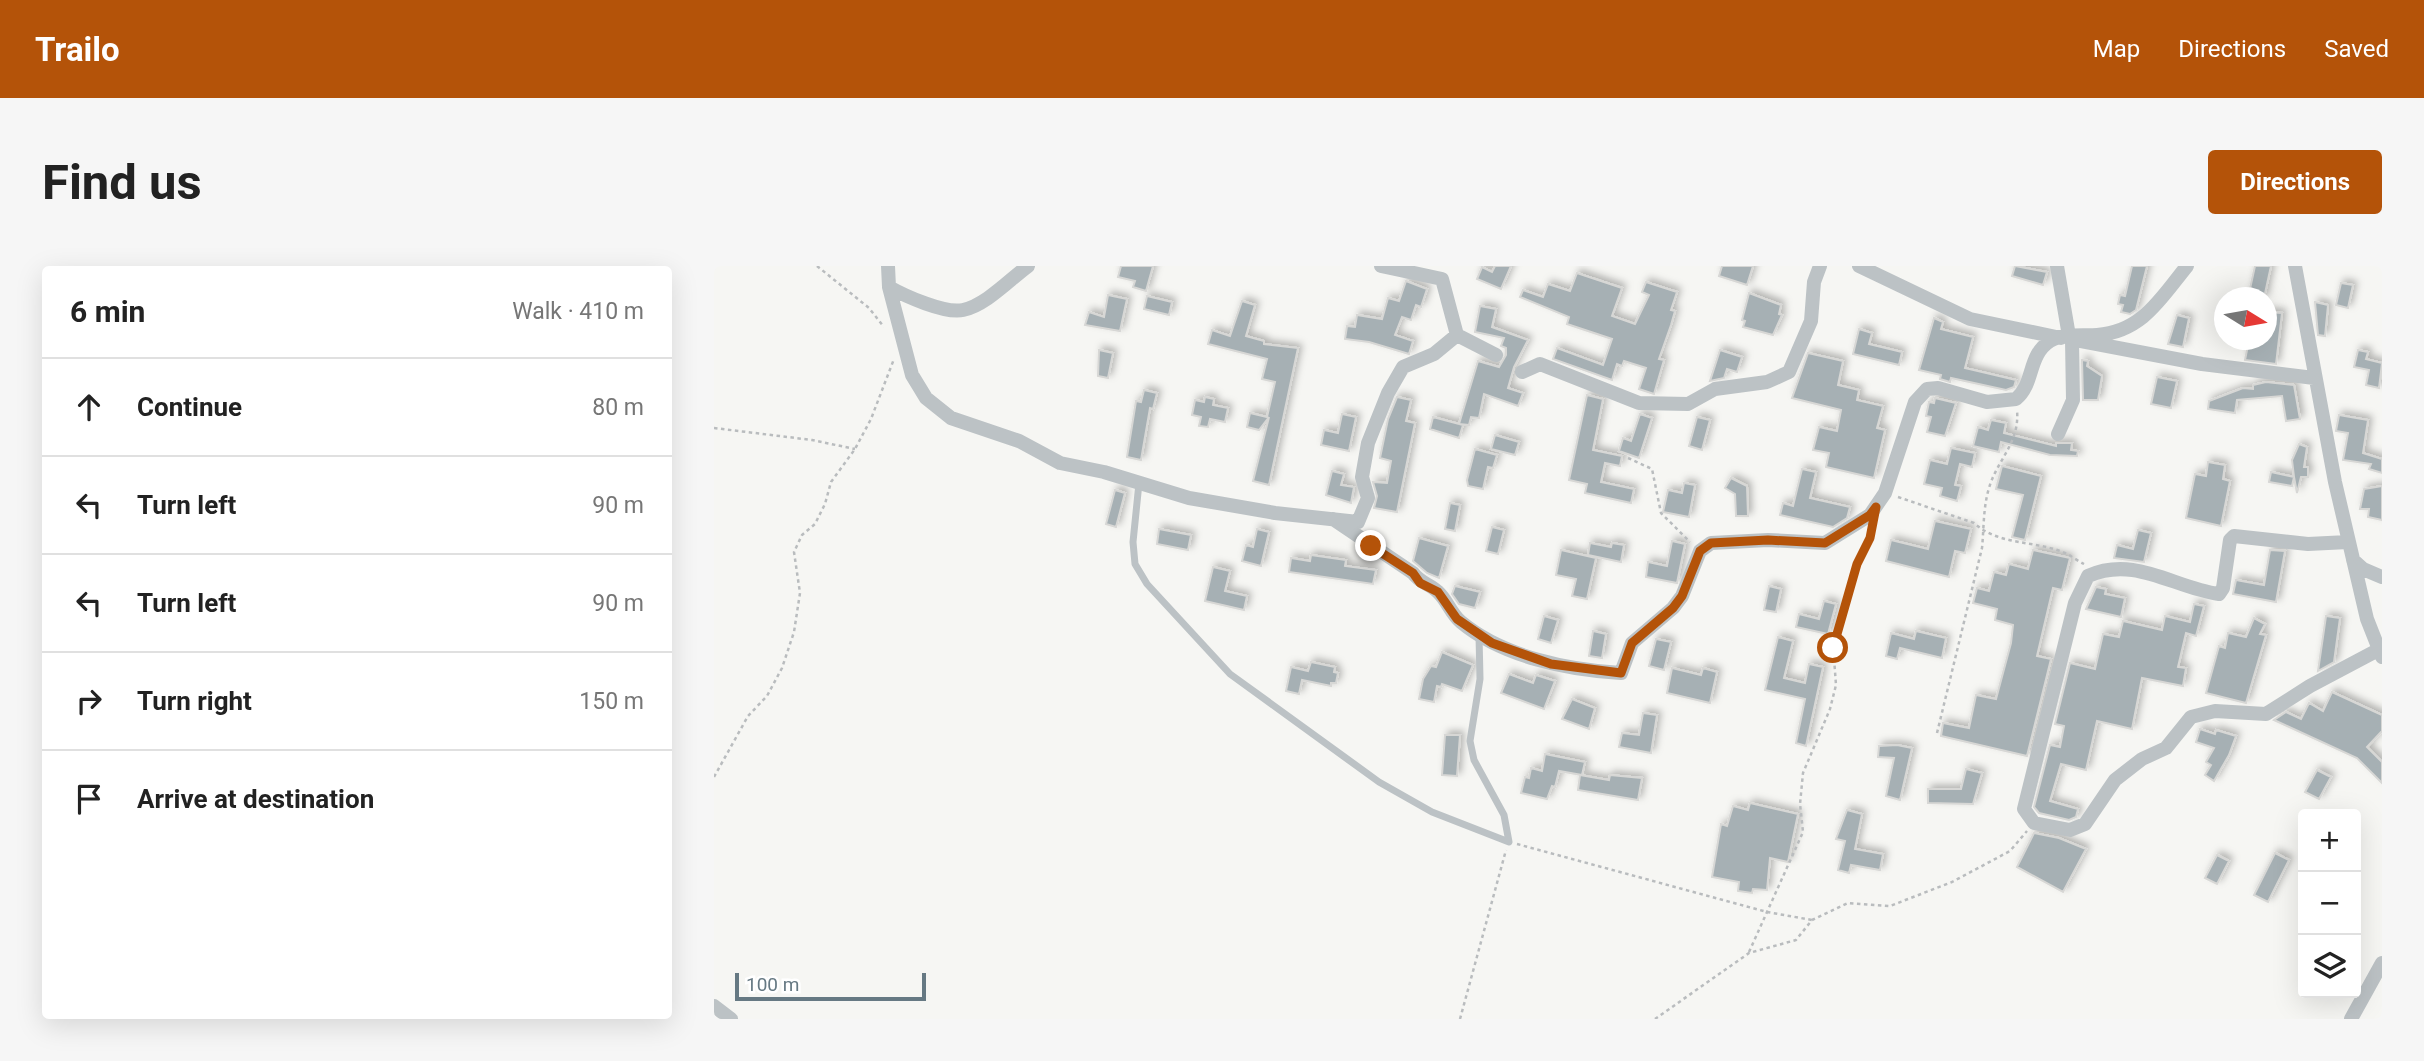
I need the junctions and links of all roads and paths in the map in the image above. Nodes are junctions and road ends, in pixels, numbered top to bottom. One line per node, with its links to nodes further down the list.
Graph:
1 (817, 266): 13 (path)
2 (888, 266): 10 (street)
3 (1028, 266): 10 (street)
4 (1381, 266): 11 (street)
5 (1820, 266): 15 (street)
6 (1859, 266): 12 (street)
7 (2057, 266): 12 (street)
8 (2187, 266): 12 (street)
9 (2295, 266): 16 (street)
10 (889, 287): 13 (street)
11 (1457, 335): 14 (street); 25 (street)
12 (2066, 338): 16 (street); 17 (street); 19 (street)
13 (902, 346): 20 (path); 22 (street)
14 (1496, 355)
15 (1522, 372)
16 (2314, 378): 27 (street)
17 (2016, 399): 23 (street); 26 (path)
18 (714, 428): 20 (path)
19 (2059, 434)
20 (855, 449): 36 (path)
21 (1628, 458): 28 (path)
22 (1139, 483): 25 (street); 38 (lane)
23 (1885, 493): 24 (street); 26 (path)
24 (1876, 507): 28 (street); 33 (lane)
25 (1333, 519): 32 (street)
26 (1980, 530): 30 (path); 35 (path)
27 (2348, 542): 29 (street); 30 (street)
28 (1700, 551): 32 (street)
29 (2353, 560): 31 (street); 34 (street)
30 (2097, 572): 37 (street)
31 (2382, 576)
32 (1479, 636): 38 (lane)
33 (1833, 648): 39 (path)
34 (2380, 654): 37 (street)
35 (1937, 733)
36 (714, 777)
37 (2034, 823): 40 (path)
38 (1508, 842): 39 (path); 45 (path)
39 (1767, 912): 40 (path); 41 (path)
40 (1812, 920): 41 (path)
41 (1749, 953): 46 (path)
42 (2382, 963): 47 (street)
43 (714, 1006): 44 (street)
44 (731, 1019)
45 (1460, 1019)
46 (1655, 1019)
47 (2351, 1019)

